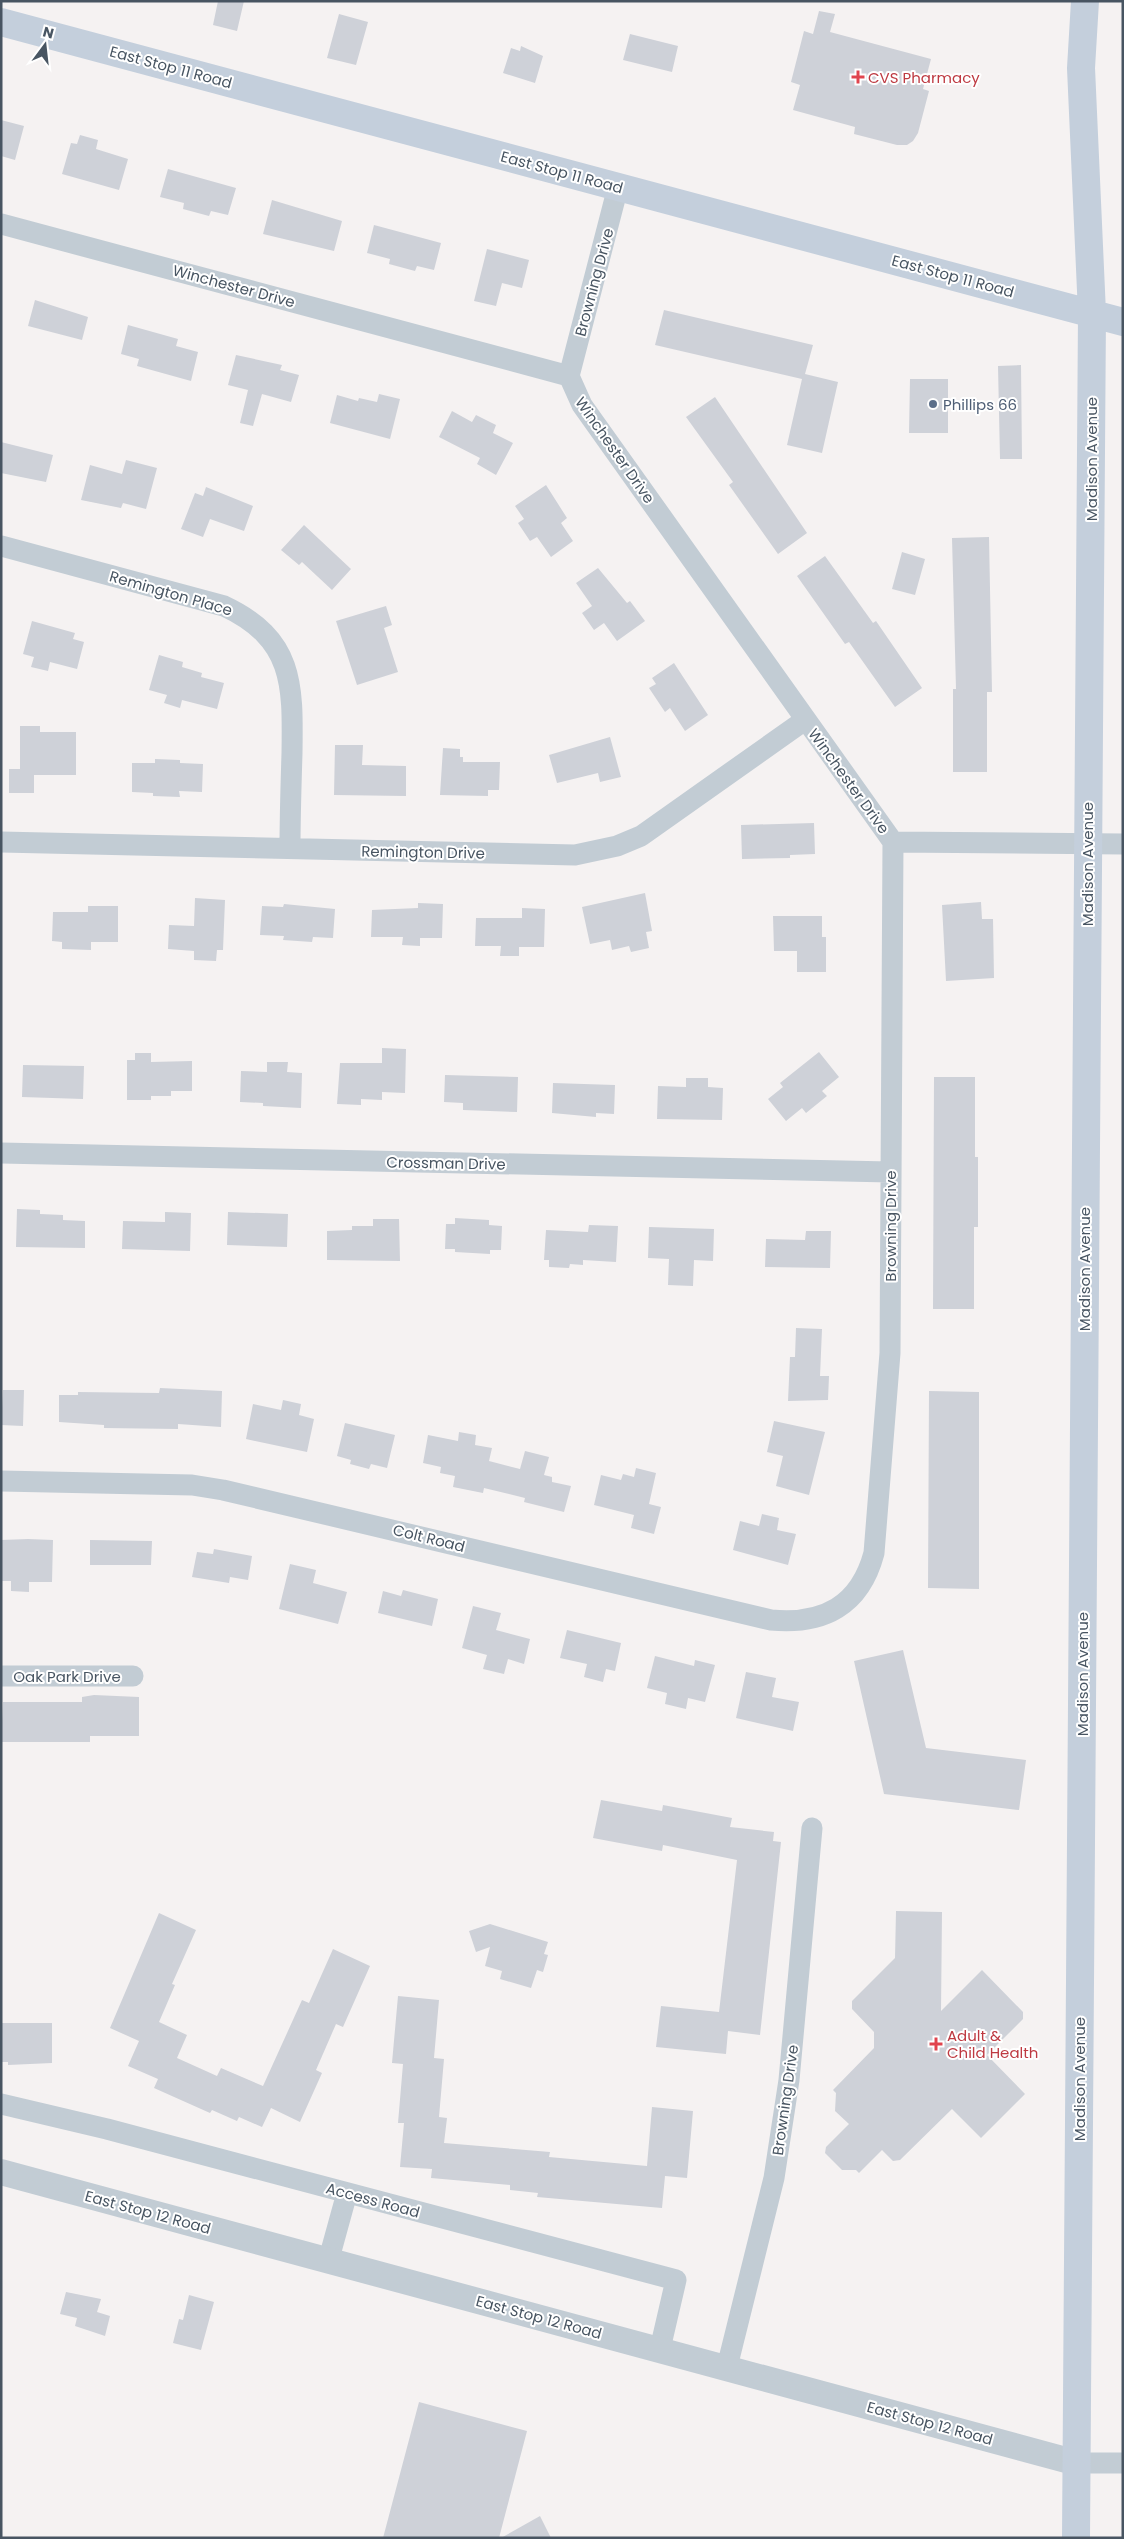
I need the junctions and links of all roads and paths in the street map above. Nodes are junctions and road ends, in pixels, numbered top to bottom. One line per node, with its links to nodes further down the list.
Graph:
1 (1085, 1): 5 (main road, Madison Avenue)
2 (1, 22): 3 (main road, East Stop 11 Road)
3 (618, 188): 5 (main road, East Stop 11 Road); 7 (street, Browning Drive)
4 (1, 224): 7 (street, Winchester Drive)
5 (1092, 313): 6 (main road, East Stop 11 Road); 12 (main road, Madison Avenue)
6 (1123, 322)
7 (569, 376): 9 (street, Winchester Drive)
8 (1, 546): 14 (street, Remington Place)
9 (805, 720): 11 (street, Winchester Drive); 14 (street, Remington Drive)
10 (1, 842): 14 (street, Remington Drive)
11 (893, 842): 12 (street, Winchester Drive); 16 (street, Browning Drive)
12 (1088, 842): 13 (street); 28 (main road, Madison Avenue)
13 (1123, 844)
14 (290, 848)
15 (1, 1153): 16 (street, Crossman Drive)
16 (890, 1172): 18 (street, Browning Drive)
17 (1, 1482): 18 (street, Colt Road)
18 (848, 1600)
19 (1, 1676): 20 (street, Oak Park Drive)
20 (133, 1676)
21 (812, 1828): 27 (street, Browning Drive)
22 (1, 2104): 24 (street, Access Road)
23 (1, 2172): 25 (street, East Stop 12 Road)
24 (346, 2193): 25 (street); 26 (street, Access Road)
25 (328, 2262): 26 (street, East Stop 12 Road)
26 (660, 2349): 27 (street, East Stop 12 Road)
27 (727, 2367): 28 (street, East Stop 12 Road)
28 (1077, 2463): 29 (street); 30 (main road, Madison Avenue)
29 (1123, 2463)
30 (1076, 2538)

